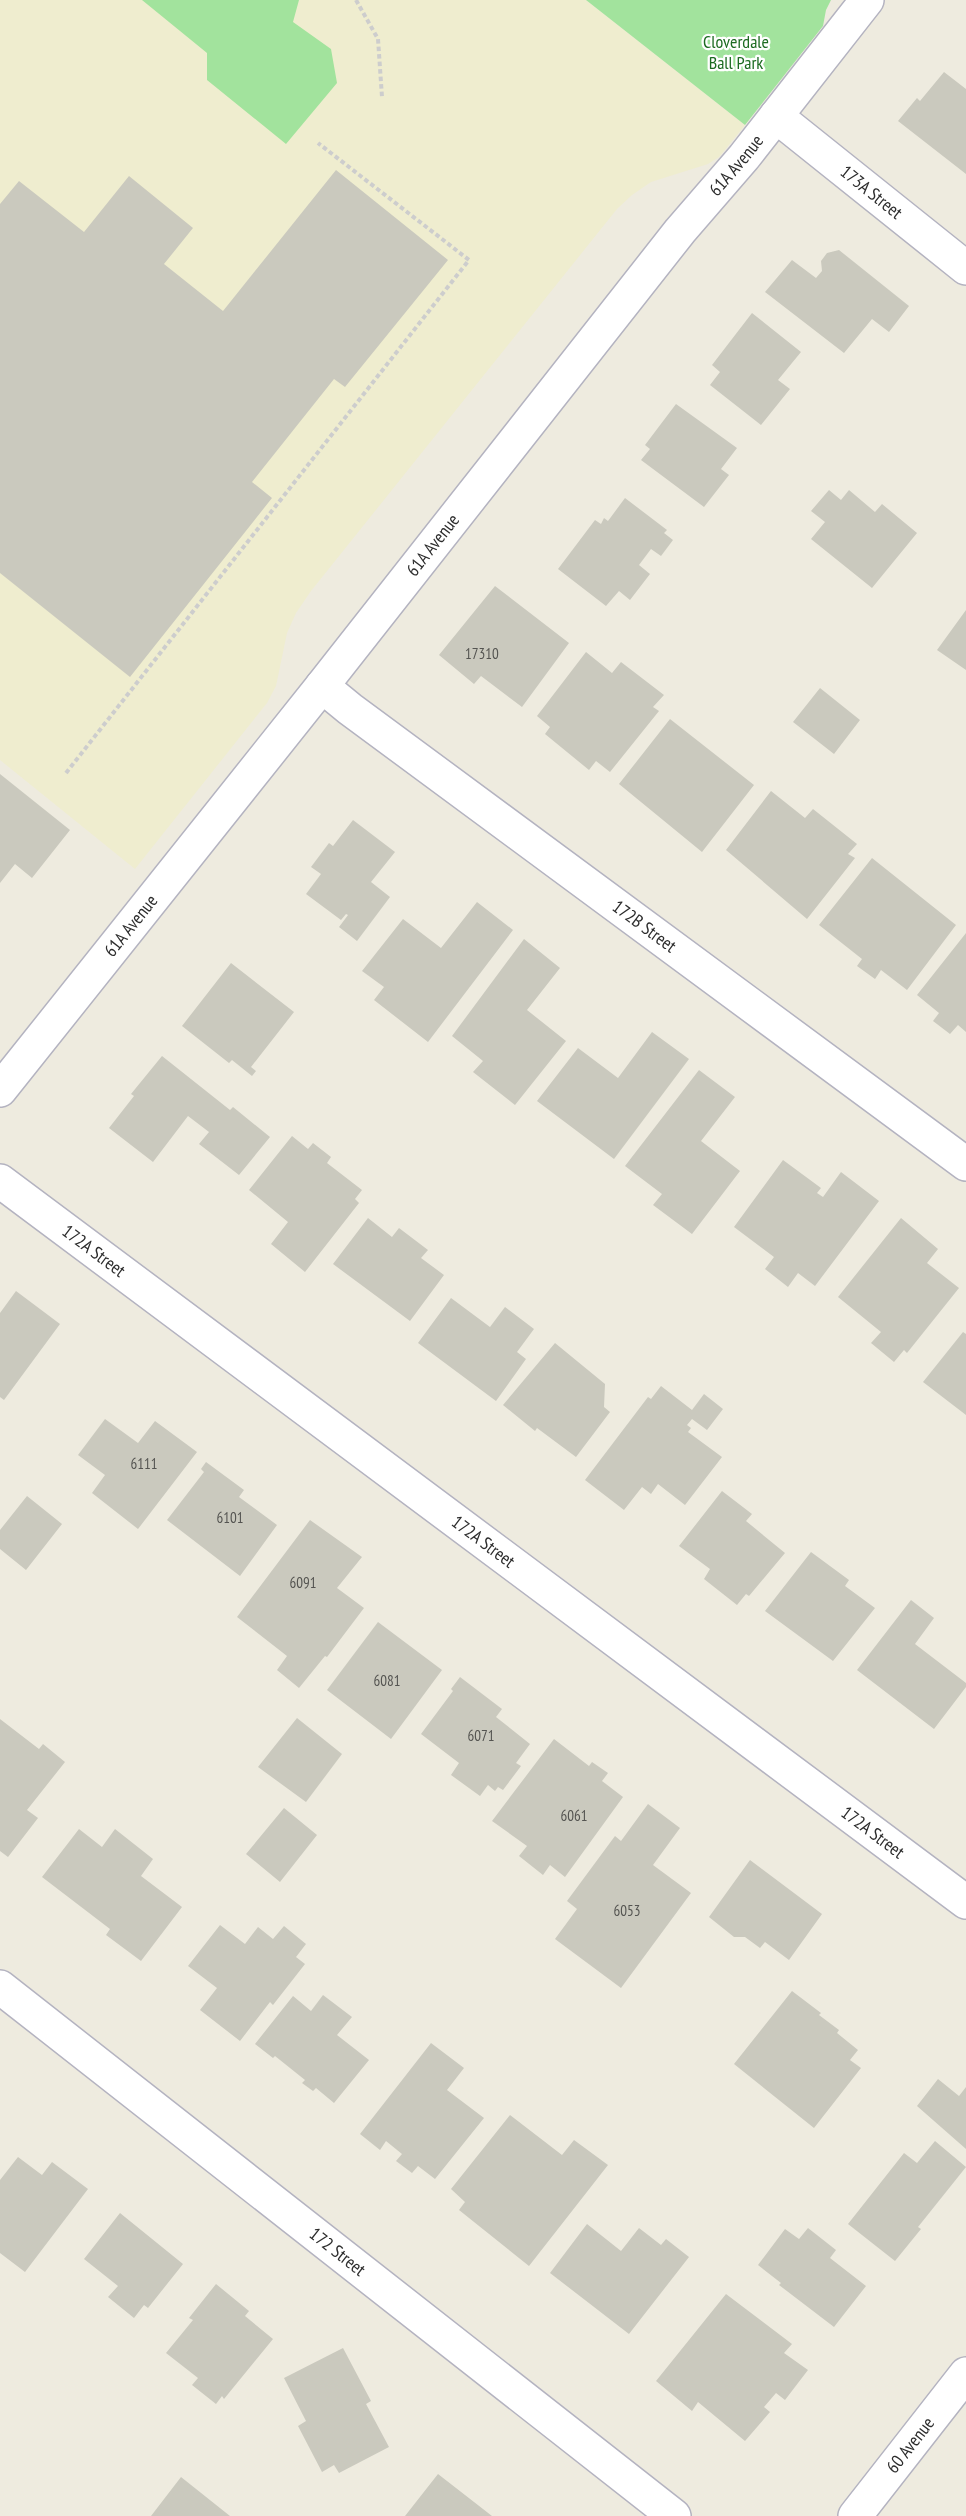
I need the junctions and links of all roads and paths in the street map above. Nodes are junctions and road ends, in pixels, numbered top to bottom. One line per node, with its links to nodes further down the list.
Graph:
1 (356, 0): 3 (path)
2 (867, 0): 4 (street, 61A Avenue)
3 (382, 97)
4 (776, 116): 6 (street, 173A Street); 7 (street, 61A Avenue)
5 (318, 143): 8 (path)
6 (966, 268)
7 (322, 686): 9 (street, 61A Avenue); 10 (street, 172B Street)
8 (66, 773)
9 (0, 1090)
10 (966, 1164)
11 (0, 1181): 12 (street, 172A Street)
12 (966, 1902)
13 (0, 1987): 15 (street, 172 Street)
14 (966, 2374): 16 (street, 60 Avenue)
15 (675, 2516)
16 (855, 2516)

